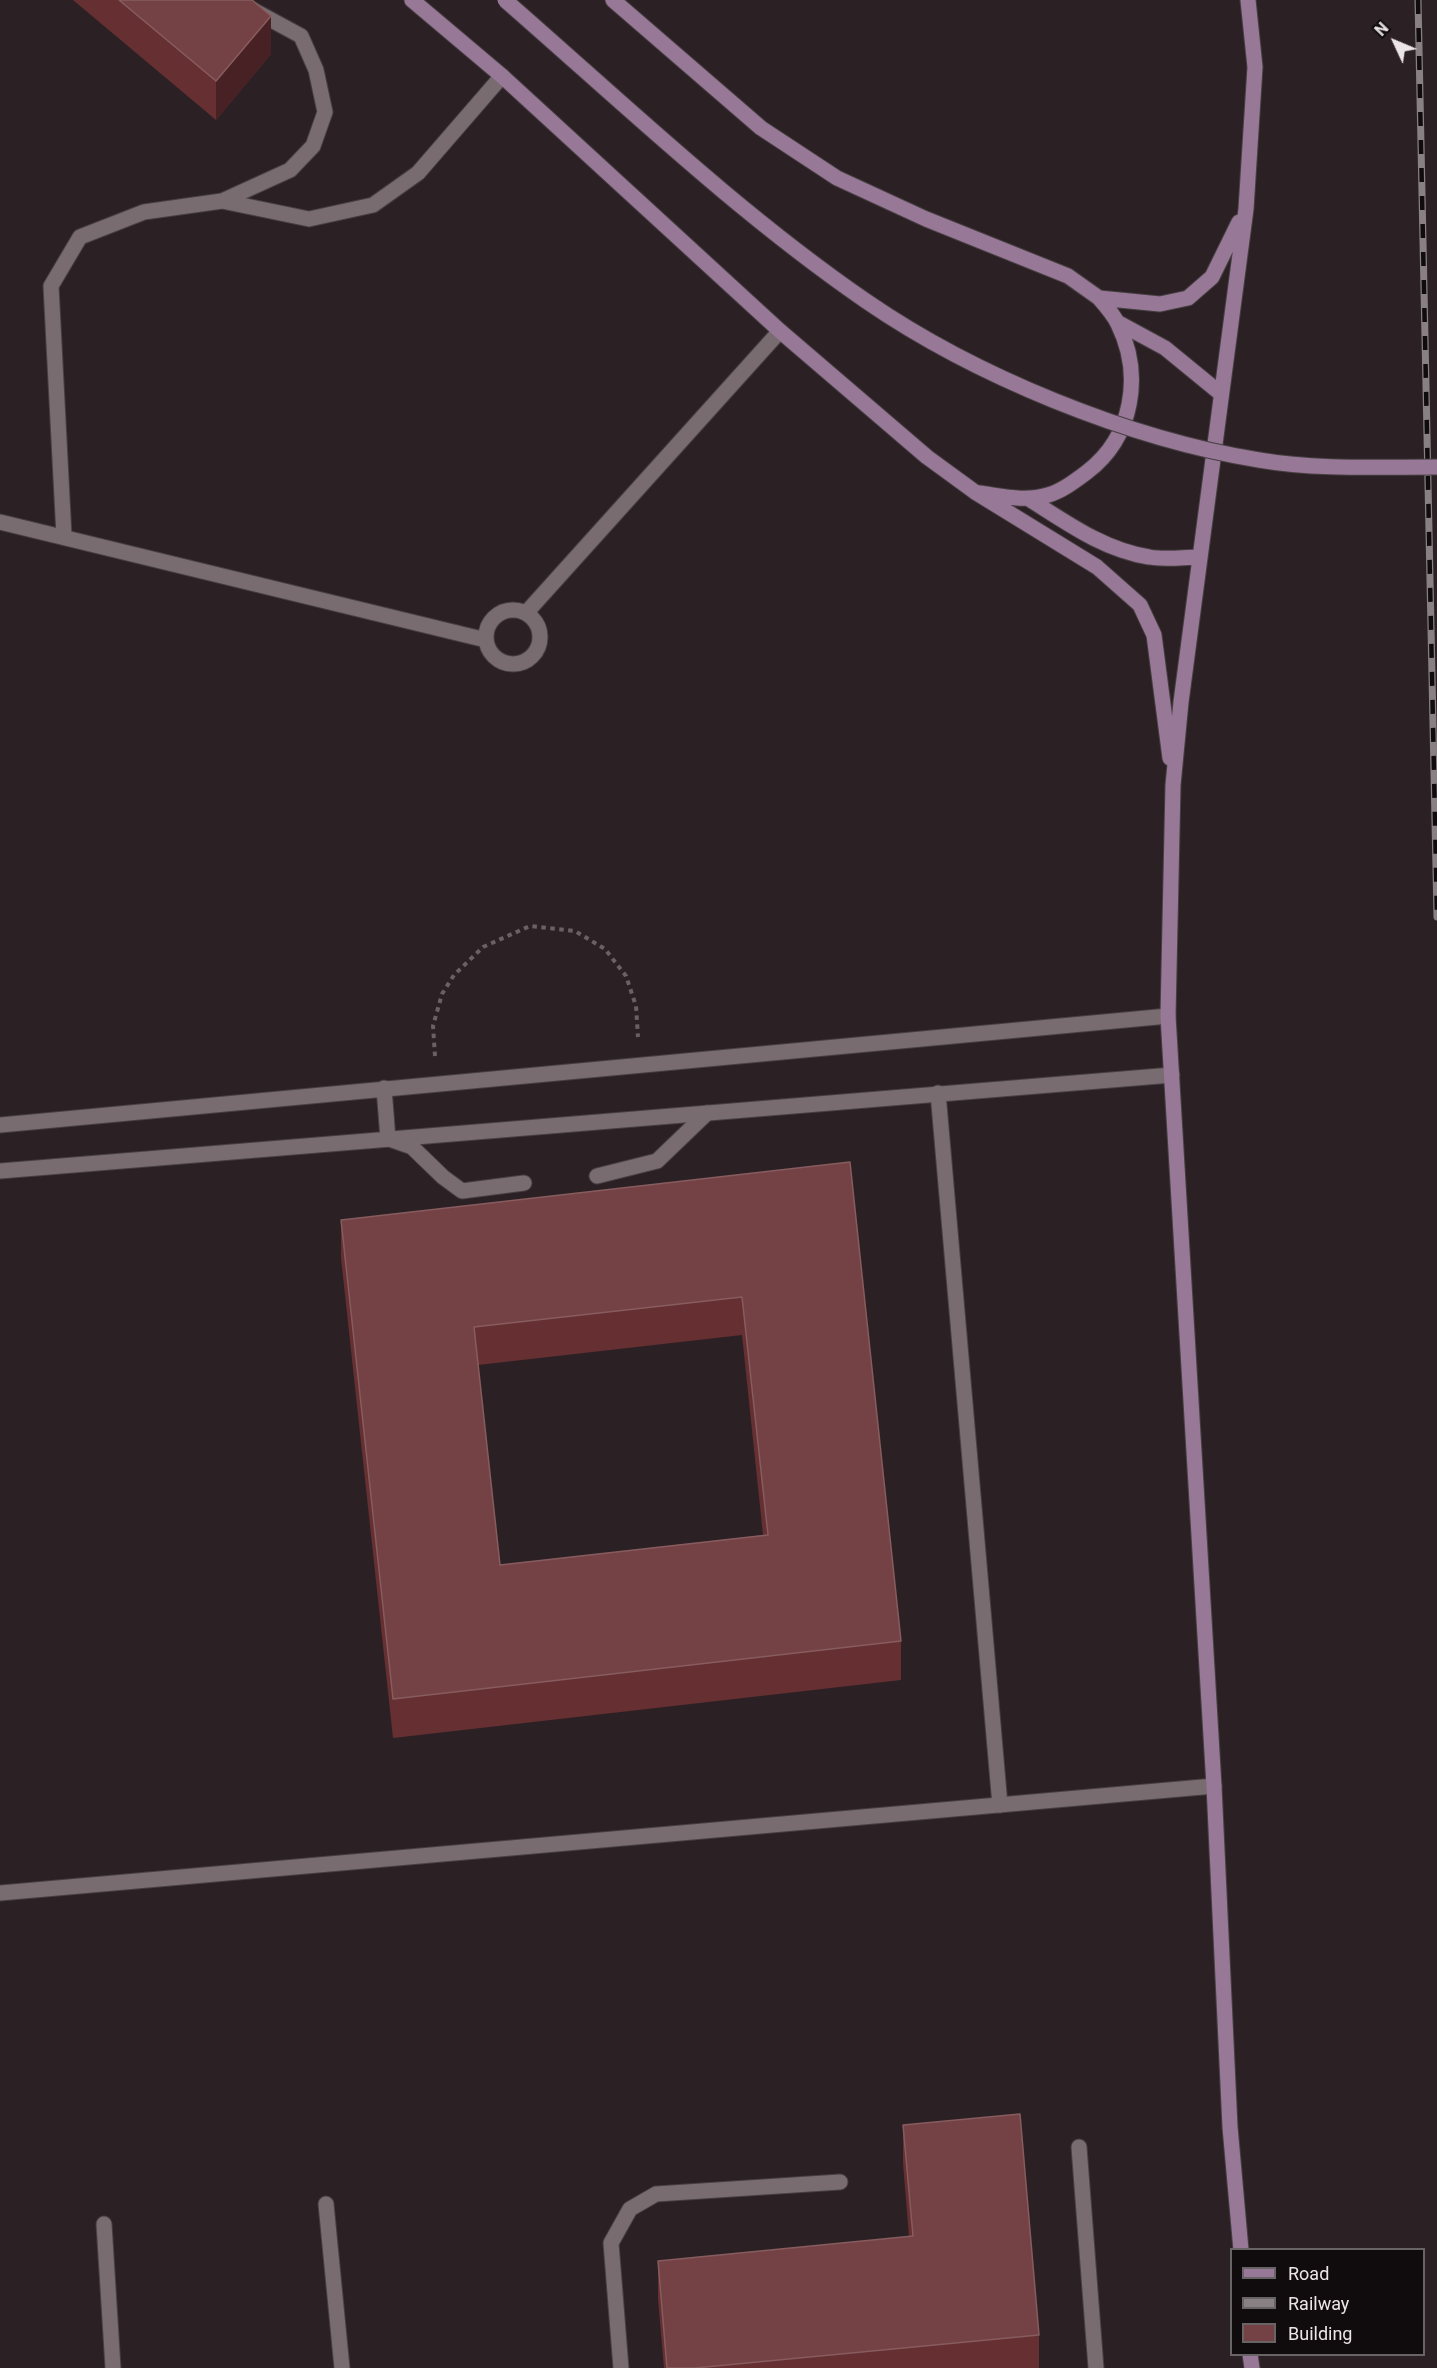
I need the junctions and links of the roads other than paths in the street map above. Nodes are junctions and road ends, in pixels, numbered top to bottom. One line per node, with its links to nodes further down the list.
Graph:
1 (412, 0): 6 (main road)
2 (505, 0): 13 (main road, bridge)
3 (613, 0): 9 (main road)
4 (1248, 0): 8 (main road)
5 (243, 6): 7 (street)
6 (502, 76): 7 (street); 11 (main road)
7 (222, 201): 17 (street)
8 (1246, 209): 9 (main road); 12 (main road)
9 (1099, 298): 10 (main road)
10 (1117, 321): 12 (main road); 15 (main road)
11 (780, 331): 14 (main road); 19 (street)
12 (1220, 393): 18 (main road)
13 (1437, 467)
14 (975, 492): 15 (main road); 21 (main road)
15 (1029, 499): 18 (main road)
16 (0, 522): 17 (street)
17 (64, 536): 20 (street)
18 (1200, 557): 21 (main road)
19 (526, 614): 20 (street); 20 (street)
20 (486, 640)
21 (1173, 785): 22 (main road)
22 (1168, 1016): 23 (main road); 24 (street)
23 (1172, 1075): 25 (street); 32 (main road)
24 (384, 1088): 27 (street); 28 (street)
25 (938, 1093): 26 (street); 33 (street)
26 (707, 1113): 28 (street); 30 (street)
27 (0, 1125)
28 (388, 1139): 29 (street); 31 (street)
29 (0, 1171)
30 (597, 1176)
31 (524, 1183)
32 (1214, 1786): 33 (street); 39 (main road)
33 (1000, 1805): 34 (street)
34 (0, 1893)
35 (1079, 2146): 43 (street)
36 (840, 2182): 42 (street)
37 (326, 2204): 41 (street)
38 (104, 2224): 40 (street)
39 (1241, 2248)
40 (113, 2368)
41 (342, 2368)
42 (621, 2368)
43 (1096, 2368)

